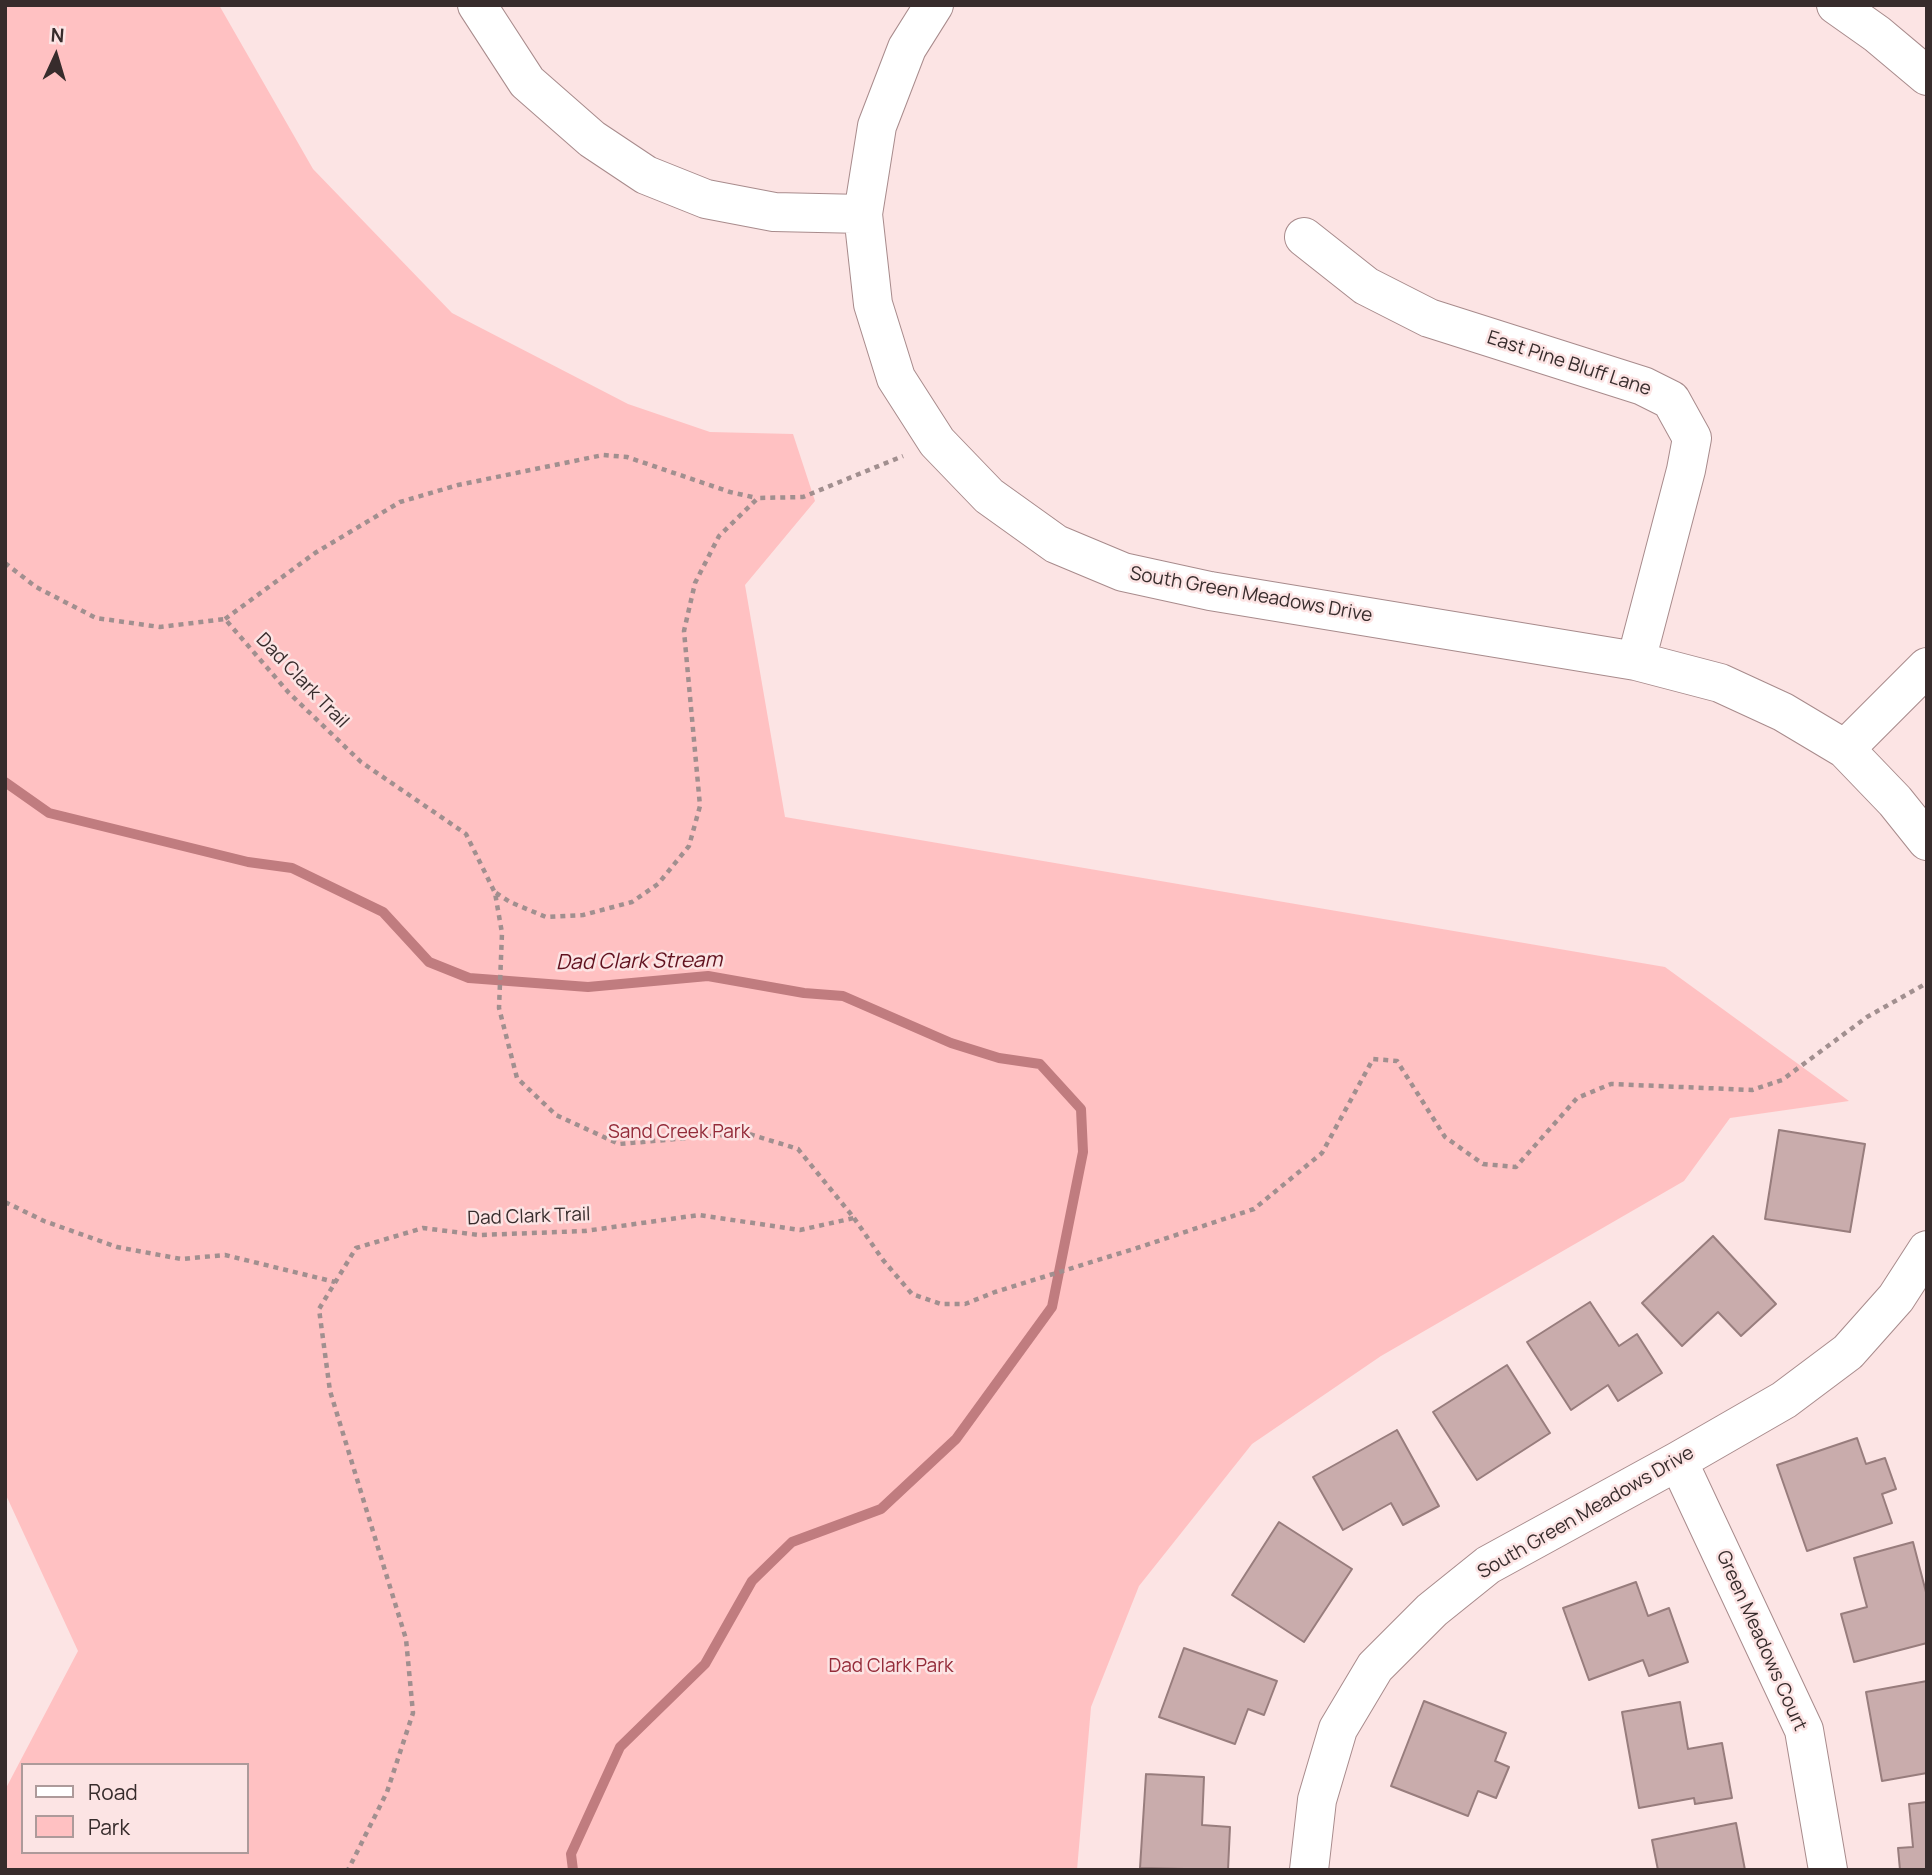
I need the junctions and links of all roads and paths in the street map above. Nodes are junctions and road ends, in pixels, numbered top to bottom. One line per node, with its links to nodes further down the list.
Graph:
1 (477, 5): 5 (street)
2 (934, 5): 5 (street, South Green Meadows Drive)
3 (1836, 5): 4 (street)
4 (1927, 76)
5 (863, 214): 7 (street, South Green Meadows Drive)
6 (1304, 237): 11 (street, East Pine Bluff Lane)
7 (937, 442): 8 (path); 11 (street, South Green Meadows Drive)
8 (758, 498): 10 (path); 15 (path)
9 (5, 563): 10 (path)
10 (225, 619): 15 (path, Dad Clark Trail)
11 (1636, 661): 13 (street, South Green Meadows Drive)
12 (1927, 667): 13 (street)
13 (1845, 749): 14 (street, South Green Meadows Drive)
14 (1927, 841)
15 (495, 893): 18 (path, Dad Clark Trail)
16 (1927, 983): 18 (path)
17 (5, 1202): 20 (path)
18 (854, 1218): 20 (path, Dad Clark Trail)
19 (1927, 1250): 21 (street, South Green Meadows Drive)
20 (335, 1282): 22 (path, Dad Clark Trail)
21 (1678, 1461): 23 (street, South Green Meadows Drive); 24 (street, Green Meadows Court)
22 (348, 1870)
23 (1309, 1870)
24 (1828, 1870)

